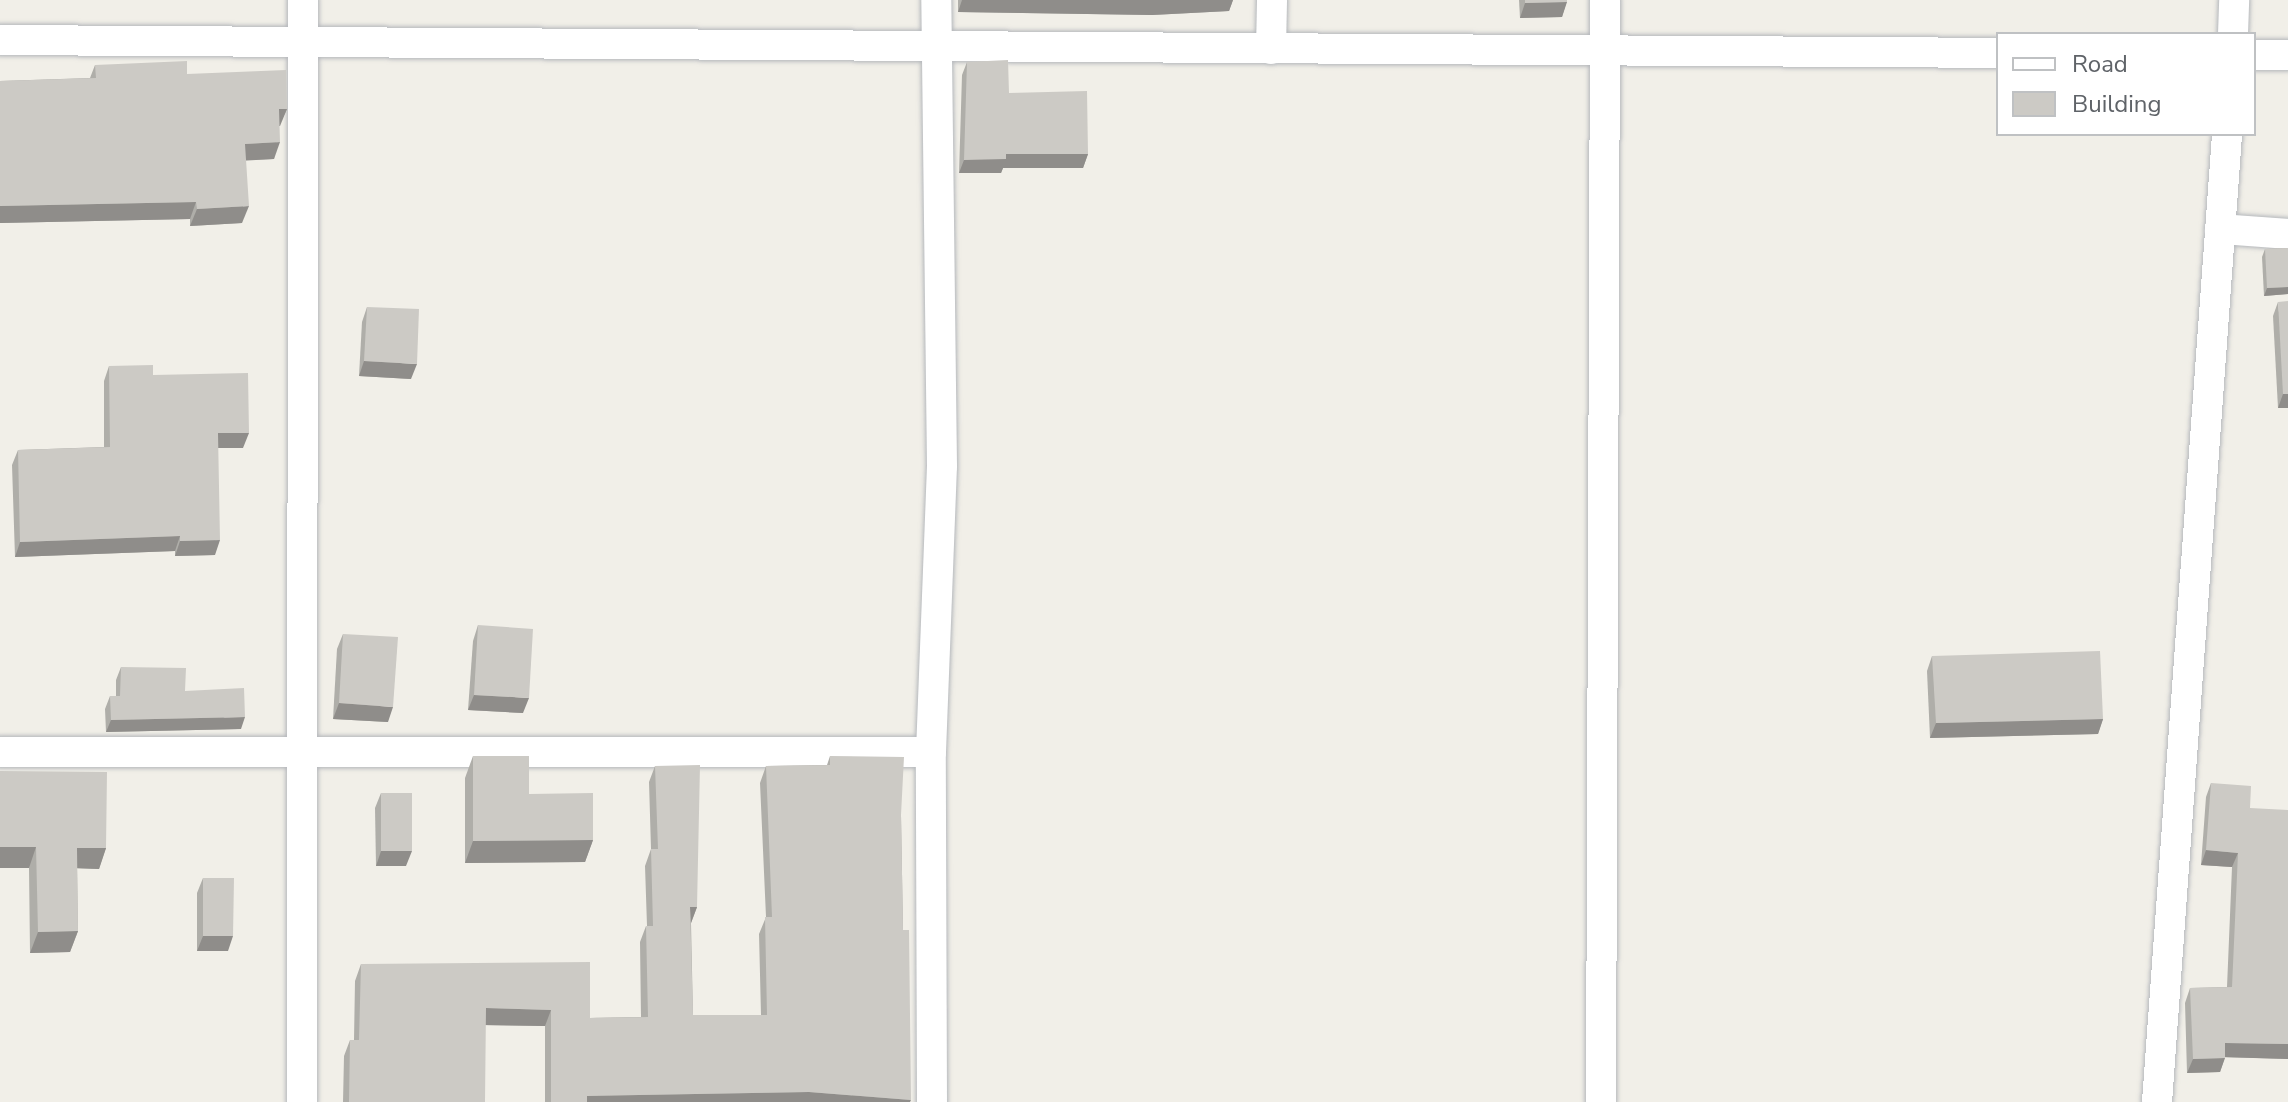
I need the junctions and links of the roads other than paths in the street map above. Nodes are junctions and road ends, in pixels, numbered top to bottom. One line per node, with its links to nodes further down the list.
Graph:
1 (303, 0): 8 (street)
2 (936, 0): 9 (street)
3 (1272, 0): 10 (street)
4 (1605, 0): 11 (street)
5 (2234, 0): 6 (street)
6 (2233, 32)
7 (0, 40): 8 (street)
8 (303, 40): 9 (street); 20 (street)
9 (936, 47): 10 (street); 19 (street)
10 (1271, 49): 11 (street)
11 (1605, 50): 12 (street); 23 (street)
12 (1996, 53)
13 (2256, 55): 14 (street)
14 (2288, 55)
15 (2227, 136): 16 (street)
16 (2220, 229): 17 (street); 24 (street)
17 (2288, 234)
18 (0, 752): 20 (street)
19 (931, 752): 20 (street); 22 (street)
20 (303, 755): 21 (street)
21 (302, 1102)
22 (932, 1102)
23 (1601, 1102)
24 (2157, 1102)

